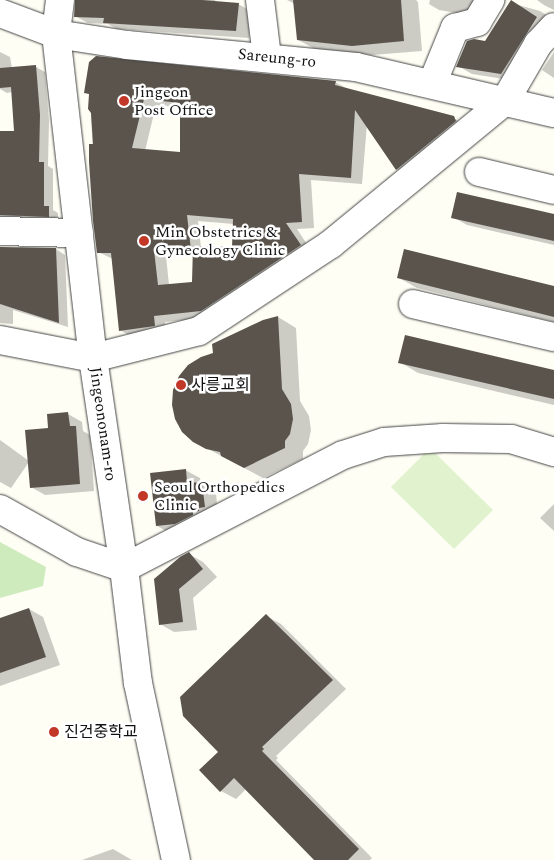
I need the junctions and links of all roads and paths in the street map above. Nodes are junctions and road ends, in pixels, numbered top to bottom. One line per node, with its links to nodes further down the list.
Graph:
1 (20, 0): 7 (street)
2 (60, 0): 7 (street, Jingeononam-ro)
3 (260, 0): 8 (street)
4 (490, 0): 9 (street)
5 (0, 13): 7 (street, Sareung-ro)
6 (554, 27): 10 (street)
7 (56, 34): 8 (street, Sareung-ro); 15 (street, Jingeononam-ro)
8 (267, 57): 9 (street, Sareung-ro)
9 (432, 84): 10 (street, Sareung-ro)
10 (505, 101): 11 (street, Sareung-ro); 19 (street)
11 (554, 113)
12 (479, 172): 13 (street)
13 (554, 190)
14 (0, 232): 15 (street)
15 (79, 232): 19 (street, Jingeononam-ro)
16 (413, 304): 17 (street)
17 (554, 337)
18 (0, 340): 19 (street)
19 (93, 358): 22 (street, Jingeononam-ro)
20 (554, 452): 22 (street)
21 (0, 509): 22 (street)
22 (124, 568): 23 (street, Jingeononam-ro)
23 (176, 860)

